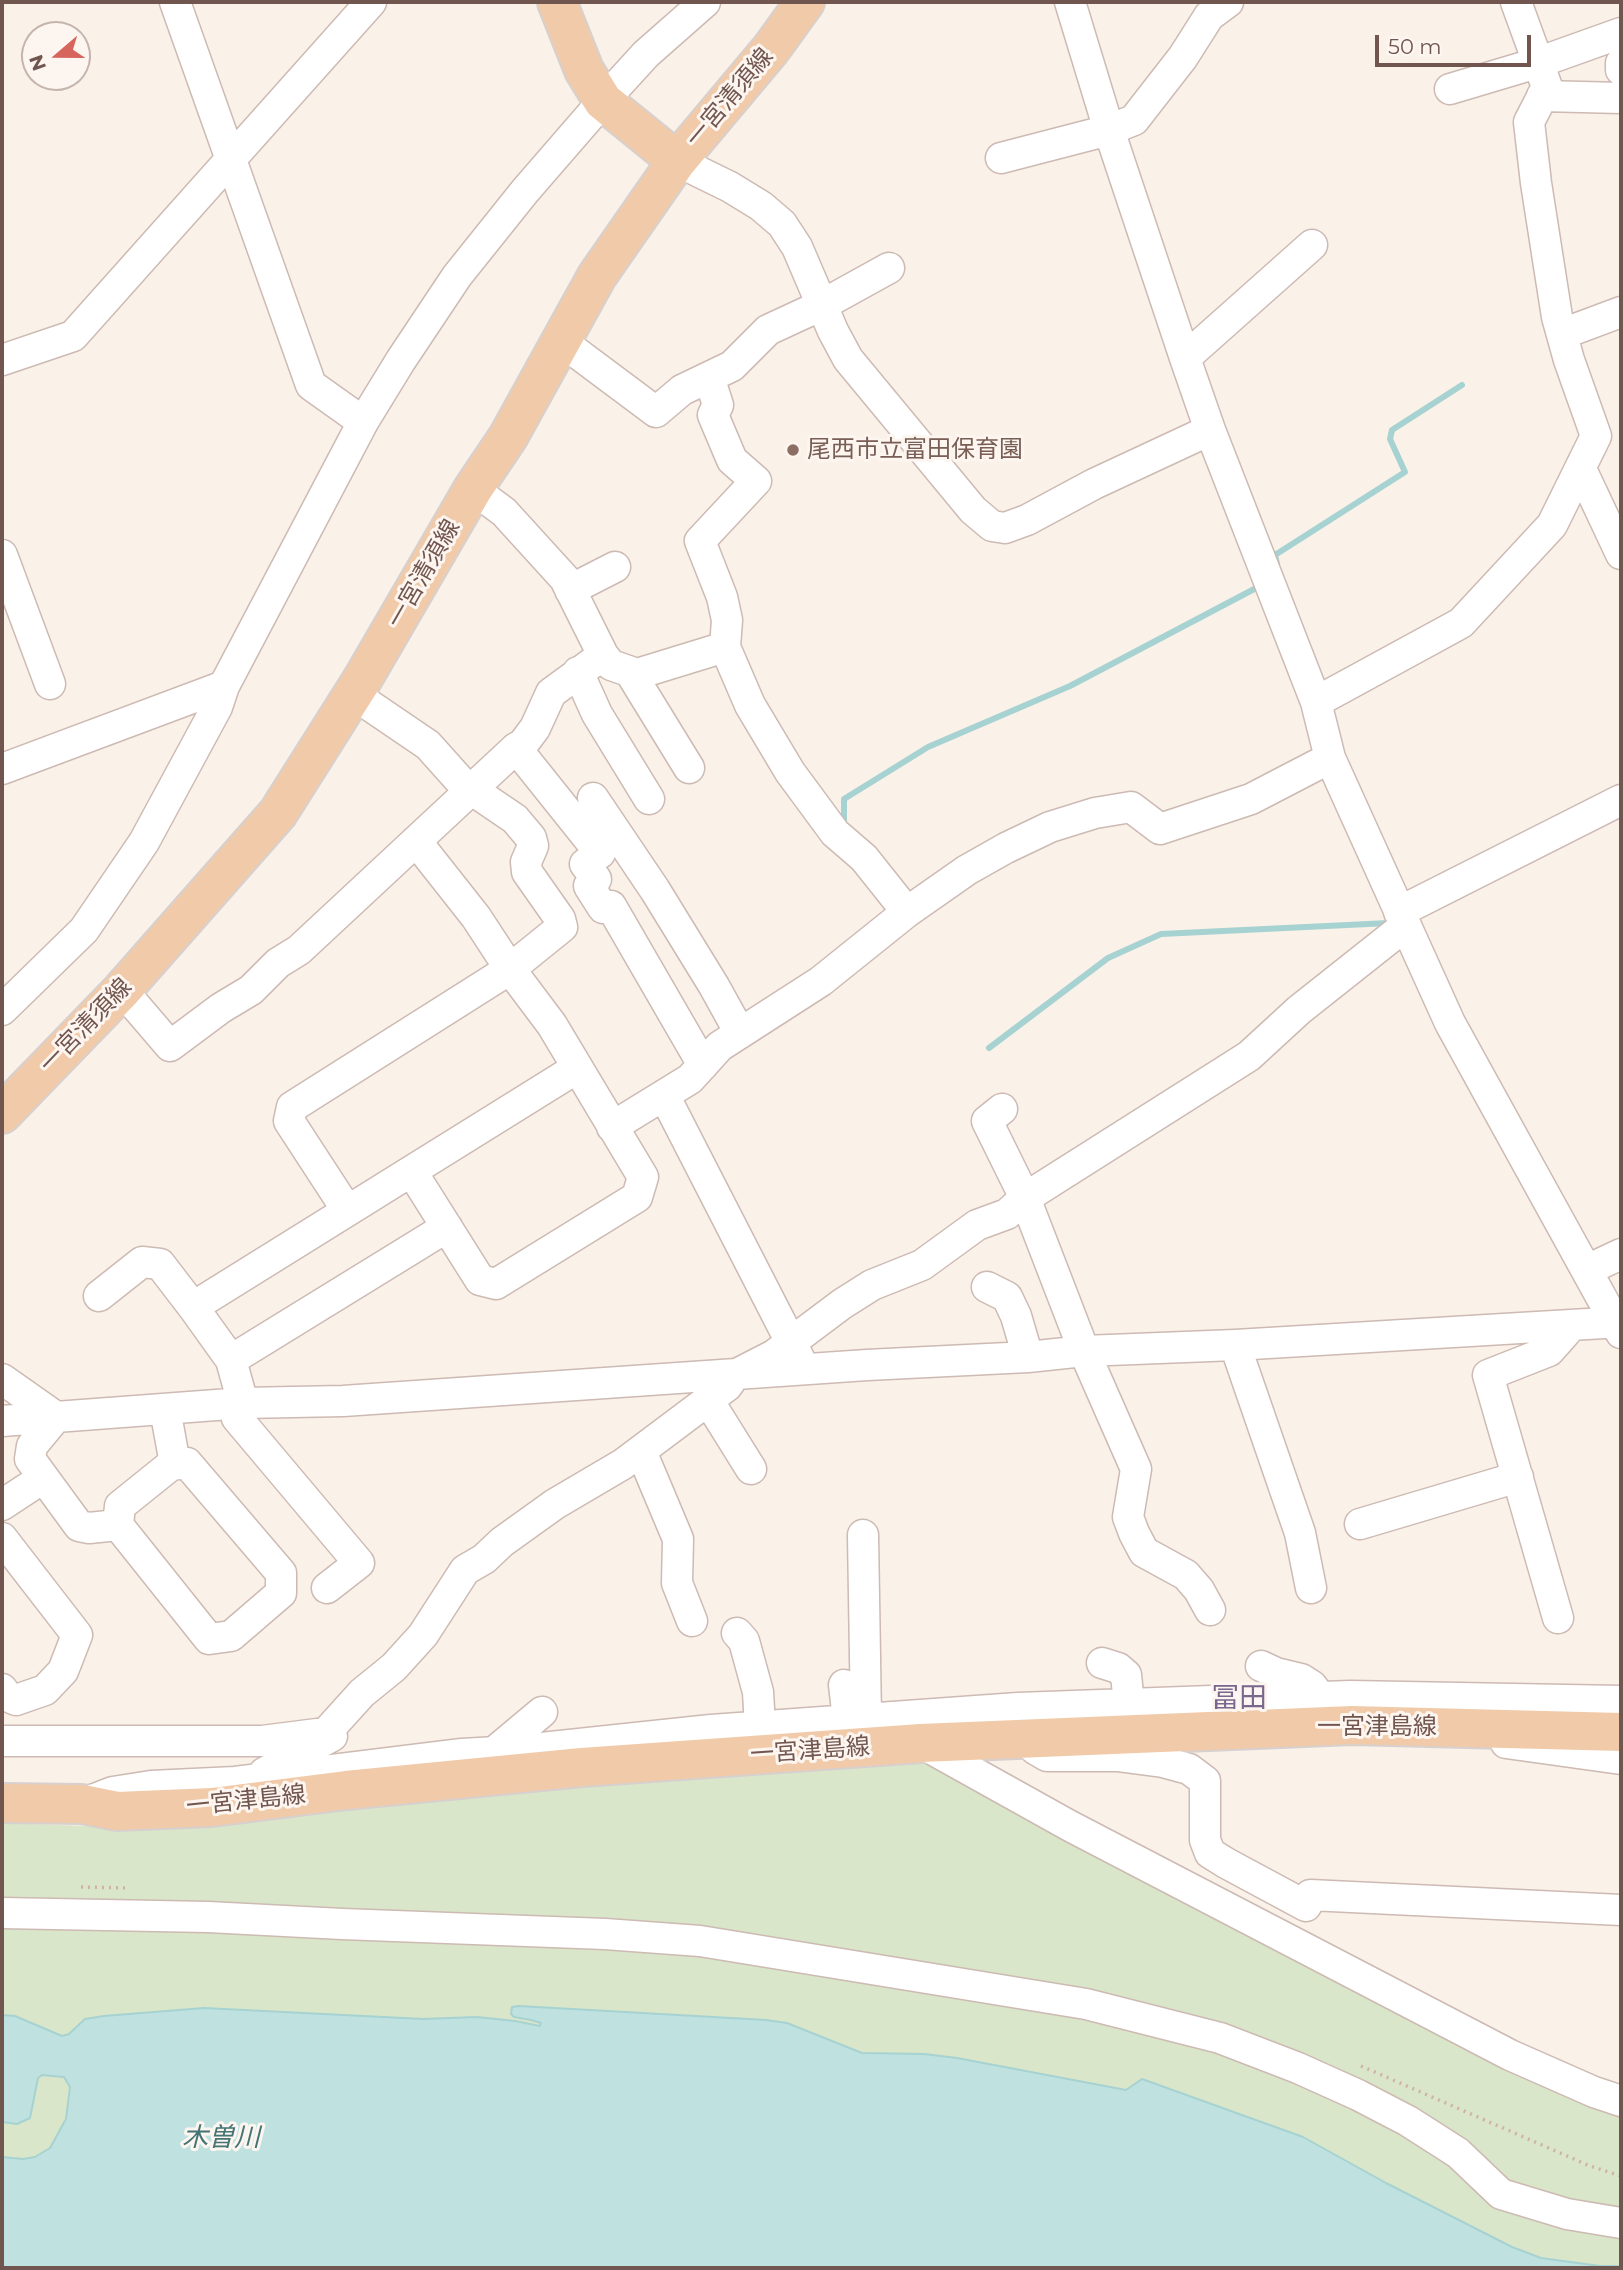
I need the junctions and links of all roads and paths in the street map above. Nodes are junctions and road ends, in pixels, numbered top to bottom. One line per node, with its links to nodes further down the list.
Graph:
1 (175, 2): 19 (street)
2 (371, 2): 19 (street)
3 (557, 2): 16 (main road)
4 (705, 2): 16 (street)
5 (804, 2): 20 (main road, 一宮清須線)
6 (1070, 2): 17 (street)
7 (1228, 2): 17 (street)
8 (1516, 2): 10 (street)
9 (1621, 33): 10 (street)
10 (1538, 63): 13 (street); 14 (street)
11 (1621, 63): 12 (street)
12 (1621, 70)
13 (1450, 89)
14 (1542, 96): 15 (street); 25 (street)
15 (1621, 97)
16 (603, 101): 20 (main road); 30 (street)
17 (1109, 130): 18 (street); 27 (street)
18 (1001, 158)
19 (230, 159): 28 (street); 30 (street)
20 (677, 161): 23 (street); 26 (main road, 一宮清須線)
21 (1312, 245): 27 (street)
22 (889, 268): 23 (street)
23 (822, 305): 29 (street); 31 (street)
24 (1621, 313): 25 (street)
25 (1562, 334): 32 (street)
26 (561, 341): 29 (street); 33 (main road, 一宮清須線)
27 (1185, 358): 31 (street)
28 (2, 360)
29 (709, 377): 38 (street)
30 (363, 422): 43 (street)
31 (1210, 430): 45 (street)
32 (1581, 469): 34 (street); 45 (street)
33 (473, 489): 37 (street); 44 (main road, 一宮清須線)
34 (1621, 554)
35 (2, 555): 42 (street)
36 (615, 567): 37 (street)
37 (570, 590): 39 (street)
38 (726, 647): 40 (street); 55 (street)
39 (603, 656): 40 (street); 41 (street)
40 (630, 672): 48 (street)
41 (578, 673): 46 (street); 52 (street)
42 (50, 684)
43 (223, 685): 49 (street); 59 (street)
44 (353, 694): 50 (street); 58 (main road, 一宮清須線)
45 (1316, 702): 47 (street)
46 (516, 748): 50 (street); 61 (street)
47 (1330, 758): 55 (street); 56 (street)
48 (689, 768)
49 (2, 769)
50 (472, 791): 54 (street); 57 (street)
51 (593, 799): 60 (street)
52 (649, 799)
53 (1621, 800): 56 (street)
54 (416, 841): 57 (street); 58 (street)
55 (906, 912): 60 (street)
56 (1402, 919): 68 (street); 72 (street)
57 (510, 969): 62 (street); 69 (street)
58 (122, 990): 65 (main road, 一宮清須線)
59 (2, 1010)
60 (740, 1033): 61 (street)
61 (703, 1065): 63 (street)
62 (577, 1068): 66 (street); 67 (street)
63 (664, 1095): 66 (street); 78 (street)
64 (1002, 1109): 68 (street)
65 (2, 1114)
66 (612, 1127): 70 (street)
67 (412, 1172): 69 (street); 70 (street)
68 (1025, 1198): 78 (street); 80 (street)
69 (347, 1210): 75 (street)
70 (447, 1227): 82 (street)
71 (1621, 1254): 72 (street)
72 (1587, 1270): 77 (street)
73 (987, 1287): 81 (street)
74 (99, 1296): 75 (street)
75 (193, 1307): 82 (street)
76 (1572, 1325): 77 (street); 79 (street); 94 (street)
77 (1619, 1326)
78 (791, 1342): 83 (street); 84 (street)
79 (1235, 1345): 80 (street); 102 (street)
80 (1084, 1352): 81 (street); 103 (street)
81 (1028, 1357): 83 (street)
82 (231, 1360): 87 (street)
83 (806, 1370): 84 (street)
84 (735, 1375): 86 (street); 87 (street)
85 (2, 1379): 89 (street)
86 (708, 1400): 91 (street); 93 (street)
87 (243, 1403): 88 (street); 101 (street)
88 (165, 1409): 89 (street); 92 (street)
89 (56, 1417): 90 (street); 95 (street)
90 (2, 1421)
91 (641, 1451): 105 (street); 119 (street)
92 (175, 1464): 98 (street); 98 (street)
93 (751, 1469)
94 (1518, 1477): 97 (street); 104 (street)
95 (43, 1478): 96 (street); 98 (street)
96 (2, 1505)
97 (1360, 1524)
98 (118, 1525)
99 (863, 1535): 115 (street)
100 (2, 1538): 110 (street)
101 (327, 1588)
102 (1311, 1588)
103 (1210, 1610)
104 (1558, 1618)
105 (692, 1620)
106 (737, 1633): 116 (street)
107 (1102, 1663): 113 (street)
108 (1261, 1666): 111 (street)
109 (844, 1685): 115 (street)
110 (2, 1689)
111 (1320, 1697): 112 (street); 113 (street)
112 (1621, 1701)
113 (1129, 1704): 115 (street)
114 (542, 1712): 123 (street)
115 (857, 1719): 116 (street)
116 (760, 1726): 123 (street)
117 (1486, 1728): 118 (main road, 一宮津島線); 120 (main road, 一宮津島線); 124 (street)
118 (1621, 1732)
119 (324, 1735): 121 (street); 125 (street)
120 (1020, 1739): 122 (main road, 一宮津島線); 128 (street)
121 (2, 1741)
122 (921, 1743): 127 (main road, 一宮津島線); 130 (street)
123 (493, 1753): 125 (street)
124 (1621, 1759)
125 (260, 1779): 127 (street)
126 (2, 1804): 127 (main road, 一宮津島線)
127 (82, 1804)
128 (1621, 1910)
129 (2, 1913): 131 (street)
130 (1621, 2101)
131 (1621, 2224)

